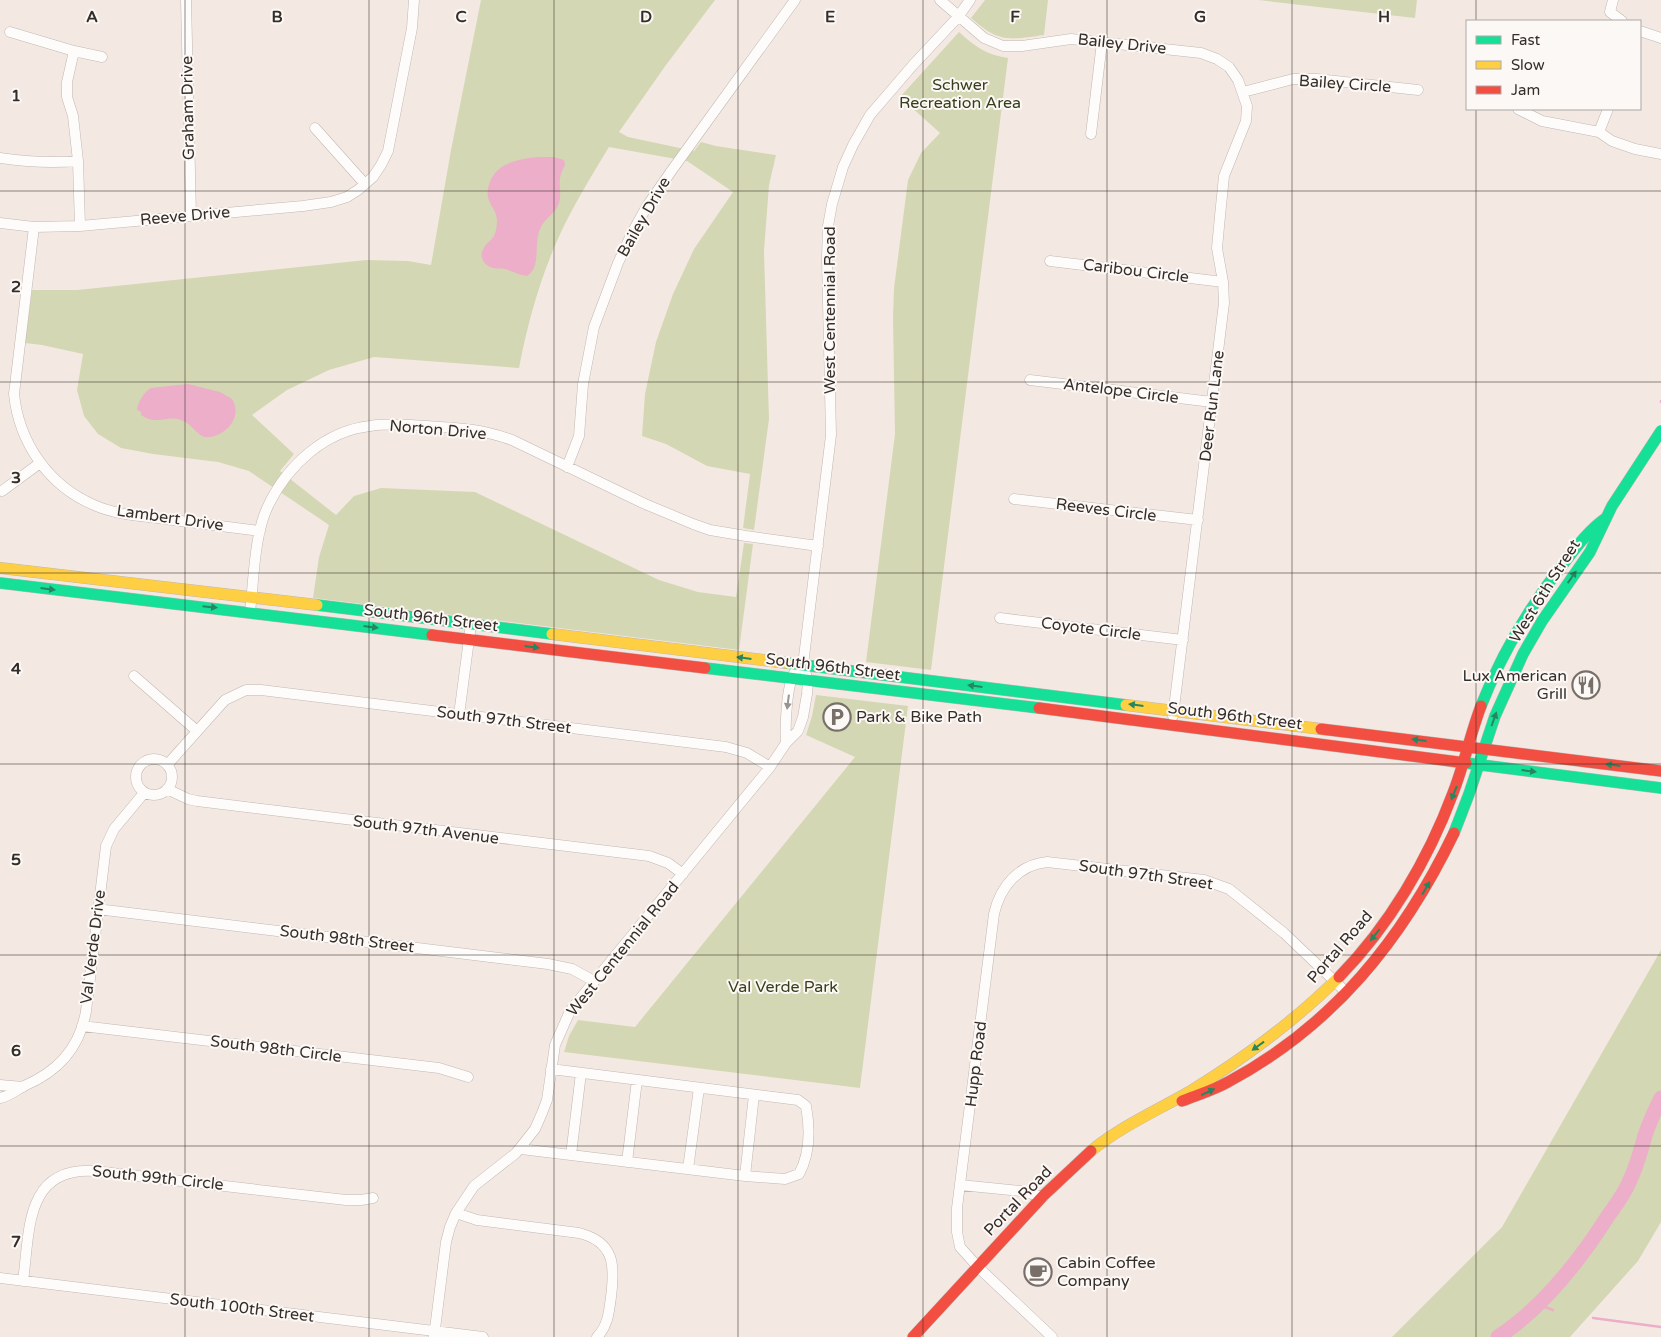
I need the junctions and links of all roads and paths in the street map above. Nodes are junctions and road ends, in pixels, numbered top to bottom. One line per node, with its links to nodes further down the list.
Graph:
1 (186, 0): 26 (street, Graham Drive)
2 (414, 0): 25 (street, Reeve Drive)
3 (795, 0): 36 (street, Bailey Drive)
4 (940, 0): 7 (street, Bailey Drive)
5 (970, 0): 7 (street, West Centennial Road)
6 (1613, 0): 8 (street)
7 (958, 17): 12 (street, Bailey Drive); 42 (street, West Centennial Road)
8 (1621, 20)
9 (1641, 31): 11 (street)
10 (10, 32): 13 (street)
11 (1661, 38)
12 (1102, 42): 16 (street, Bailey Drive); 21 (street)
13 (74, 51): 14 (street); 24 (street)
14 (102, 57)
15 (1418, 90): 16 (street, Bailey Circle)
16 (1243, 92): 31 (street, Deer Run Lane)
17 (1518, 110): 20 (street)
18 (1608, 110): 20 (street)
19 (315, 128): 25 (street)
20 (1599, 132): 22 (street)
21 (1091, 134)
22 (1661, 154)
23 (0, 158): 24 (street)
24 (78, 161): 28 (street)
25 (365, 184): 26 (street, Reeve Drive)
26 (191, 216): 28 (street, Reeve Drive)
27 (0, 223): 29 (street, Reeve Drive)
28 (80, 226): 29 (street, Reeve Drive)
29 (34, 227): 35 (street, Lambert Drive)
30 (1050, 261): 31 (street, Caribou Circle)
31 (1223, 282): 33 (street, Deer Run Lane)
32 (1030, 380): 33 (street, Antelope Circle)
33 (1212, 402): 40 (street, Deer Run Lane)
34 (1661, 431): 39 (main road, West 6th Street)
35 (40, 463): 37 (street); 41 (street, Lambert Drive)
36 (567, 467): 41 (street, Norton Drive); 42 (street, Norton Drive)
37 (2, 492)
38 (1014, 499): 40 (street, Reeves Circle)
39 (1606, 518): 60 (main road, West 6th Street); 61 (main road, West 6th Street, one-way to 39)
40 (1198, 520): 49 (street, Deer Run Lane)
41 (260, 531): 45 (street, Norton Drive)
42 (818, 546): 51 (street, West Centennial Road)
43 (0, 568): 45 (main road, South 96th Street)
44 (0, 583): 46 (main road, South 96th Street, one-way to 46)
45 (252, 597): 46 (street, Norton Drive); 48 (main road, South 96th Street)
46 (250, 612): 50 (main road, South 96th Street, one-way to 50)
47 (1000, 618): 49 (street, Coyote Circle)
48 (471, 624): 50 (street); 51 (main road, South 96th Street, one-way to 48)
49 (1183, 640): 55 (street, Deer Run Lane)
50 (468, 644): 53 (main road, South 96th Street, one-way to 53); 56 (street)
51 (803, 665): 53 (street); 54 (street, West Centennial Road); 55 (main road, South 96th Street, one-way to 51)
52 (134, 676): 58 (street)
53 (792, 679): 54 (main road, South 96th Street); 59 (street, one-way to 59)
54 (808, 680): 57 (main road, South 96th Street); 59 (street, West Centennial Road)
55 (1174, 710): 57 (street, Deer Run Lane); 60 (main road, South 96th Street, one-way to 55)
56 (459, 715): 58 (street, South 97th Street); 65 (street, South 97th Street)
57 (1172, 725): 62 (main road, South 96th Street)
58 (197, 731): 63 (street)
59 (786, 743): 65 (street, West Centennial Road)
60 (1468, 746): 61 (main road, South 96th Street); 62 (main road, Portal Road)
61 (1484, 750): 64 (main road, West 6th Street); 66 (main road, South 96th Street, one-way to 61)
62 (1464, 762): 64 (main road, South 96th Street); 74 (main road, Portal Road, one-way to 74)
63 (167, 765): 68 (street); 69 (street)
64 (1479, 765): 67 (main road, South 96th Street, one-way to 67); 75 (main road, Portal Road, one-way to 64)
65 (770, 767): 71 (street, West Centennial Road)
66 (1661, 771)
67 (1661, 788)
68 (167, 789): 69 (street); 71 (street, South 97th Avenue)
69 (144, 793): 72 (street, Val Verde Drive)
70 (1028, 868): 74 (street, South 97th Street); 92 (street, Hupp Road)
71 (683, 874): 73 (street, West Centennial Road)
72 (97, 909): 73 (street, South 98th Street); 76 (street, Val Verde Drive)
73 (594, 981): 77 (street, West Centennial Road)
74 (1335, 981): 75 (street, South 97th Street); 86 (main road, Portal Road, one-way to 86)
75 (1346, 992): 86 (main road, Portal Road, one-way to 75)
76 (82, 1026): 79 (street, South 98th Circle); 82 (street, Val Verde Drive)
77 (551, 1069): 78 (street); 87 (street, West Centennial Road)
78 (581, 1073): 80 (street); 88 (street)
79 (468, 1077)
80 (637, 1080): 83 (street); 89 (street)
81 (0, 1085): 82 (street)
82 (23, 1087): 85 (street, Val Verde Drive)
83 (699, 1088): 84 (street); 90 (street)
84 (754, 1095): 91 (street); 91 (street)
85 (0, 1098)
86 (1162, 1108): 93 (main road, Portal Road)
87 (520, 1149): 88 (street); 95 (street, West Centennial Road)
88 (571, 1155): 89 (street)
89 (627, 1162): 90 (street)
90 (688, 1169): 91 (street)
91 (745, 1176)
92 (960, 1185): 93 (street); 96 (street, Hupp Road)
93 (1042, 1197): 96 (main road, Portal Road)
94 (373, 1198): 98 (street, South 99th Circle)
95 (456, 1213): 99 (street, West Centennial Road); 101 (street)
96 (978, 1266): 102 (main road, Portal Road); 103 (street)
97 (0, 1278): 98 (street, South 100th Street)
98 (23, 1281): 99 (street, South 100th Street)
99 (435, 1334): 100 (street, South 100th Street)
100 (483, 1337)
101 (597, 1337)
102 (913, 1337)
103 (1052, 1337)

